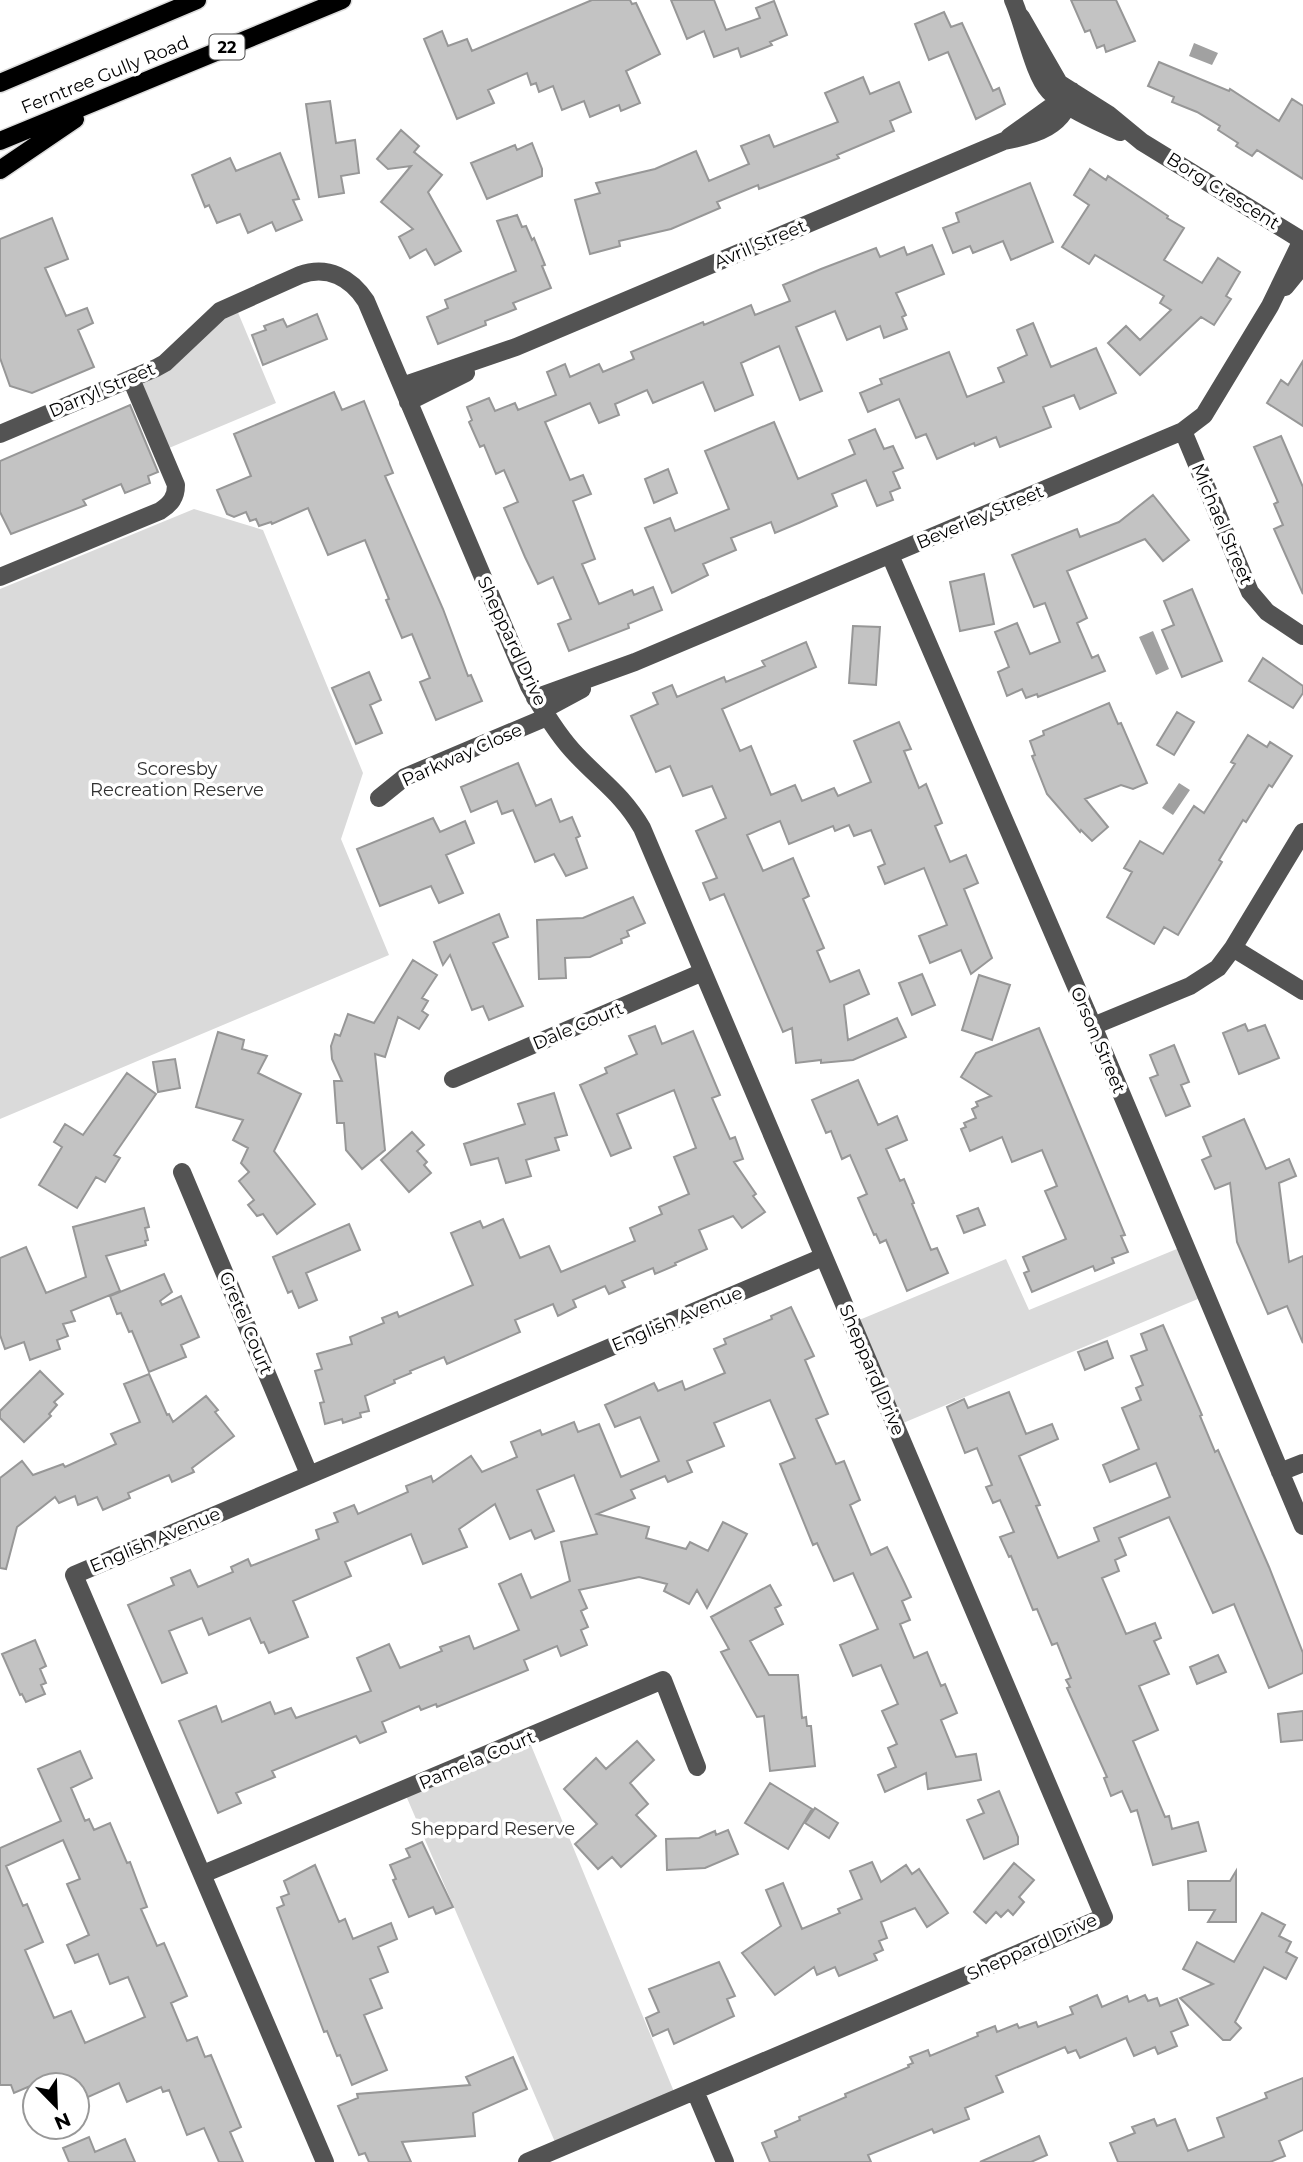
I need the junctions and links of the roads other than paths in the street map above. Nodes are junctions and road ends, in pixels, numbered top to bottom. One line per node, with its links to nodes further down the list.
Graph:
1 (197, 0): 4 (main road, Ferntree Gully Road)
2 (342, 0): 5 (main road, Ferntree Gully Road / 22)
3 (1017, 8): 6 (street, Borg Crescent)
4 (0, 83)
5 (113, 94): 7 (main road, Ferntree Gully Road / 22); 8 (main road)
6 (1067, 99): 9 (street, Borg Crescent); 14 (street, Avril Street)
7 (0, 141)
8 (0, 170)
9 (1302, 240): 12 (street, Beverley Street)
10 (1303, 265): 12 (street, Beverley Street)
11 (344, 278): 13 (street, Darryl Street); 14 (street, Sheppard Drive)
12 (1270, 306): 15 (street, Beverley Street)
13 (131, 379): 16 (street, Darryl Street); 18 (street)
14 (405, 394): 20 (street, Sheppard Drive)
15 (1183, 431): 17 (street, Beverley Street); 19 (street, Michael Street)
16 (0, 433)
17 (890, 555): 20 (street, Beverley Street); 26 (street, Orson Street)
18 (0, 577)
19 (1303, 636)
20 (542, 708): 21 (street, Parkway Close); 24 (street, Sheppard Drive)
21 (379, 798)
22 (1303, 831): 23 (street)
23 (1233, 948): 25 (street); 26 (street)
24 (703, 972): 27 (street, Dale Court); 29 (street, Sheppard Drive)
25 (1303, 991)
26 (1093, 1026): 31 (street, Orson Street)
27 (453, 1079)
28 (182, 1172): 32 (street, Gretel Court)
29 (823, 1257): 32 (street, English Avenue); 36 (street, Sheppard Drive)
30 (1303, 1462): 31 (street)
31 (1280, 1472): 33 (street, Orson Street)
32 (309, 1474): 35 (street, English Avenue)
33 (1303, 1526)
34 (697, 1768): 35 (street, Pamela Court)
35 (203, 1874): 37 (street, English Avenue)
36 (695, 2091): 38 (street, Sheppard Drive); 39 (street)
37 (324, 2162)
38 (527, 2162)
39 (725, 2162)

